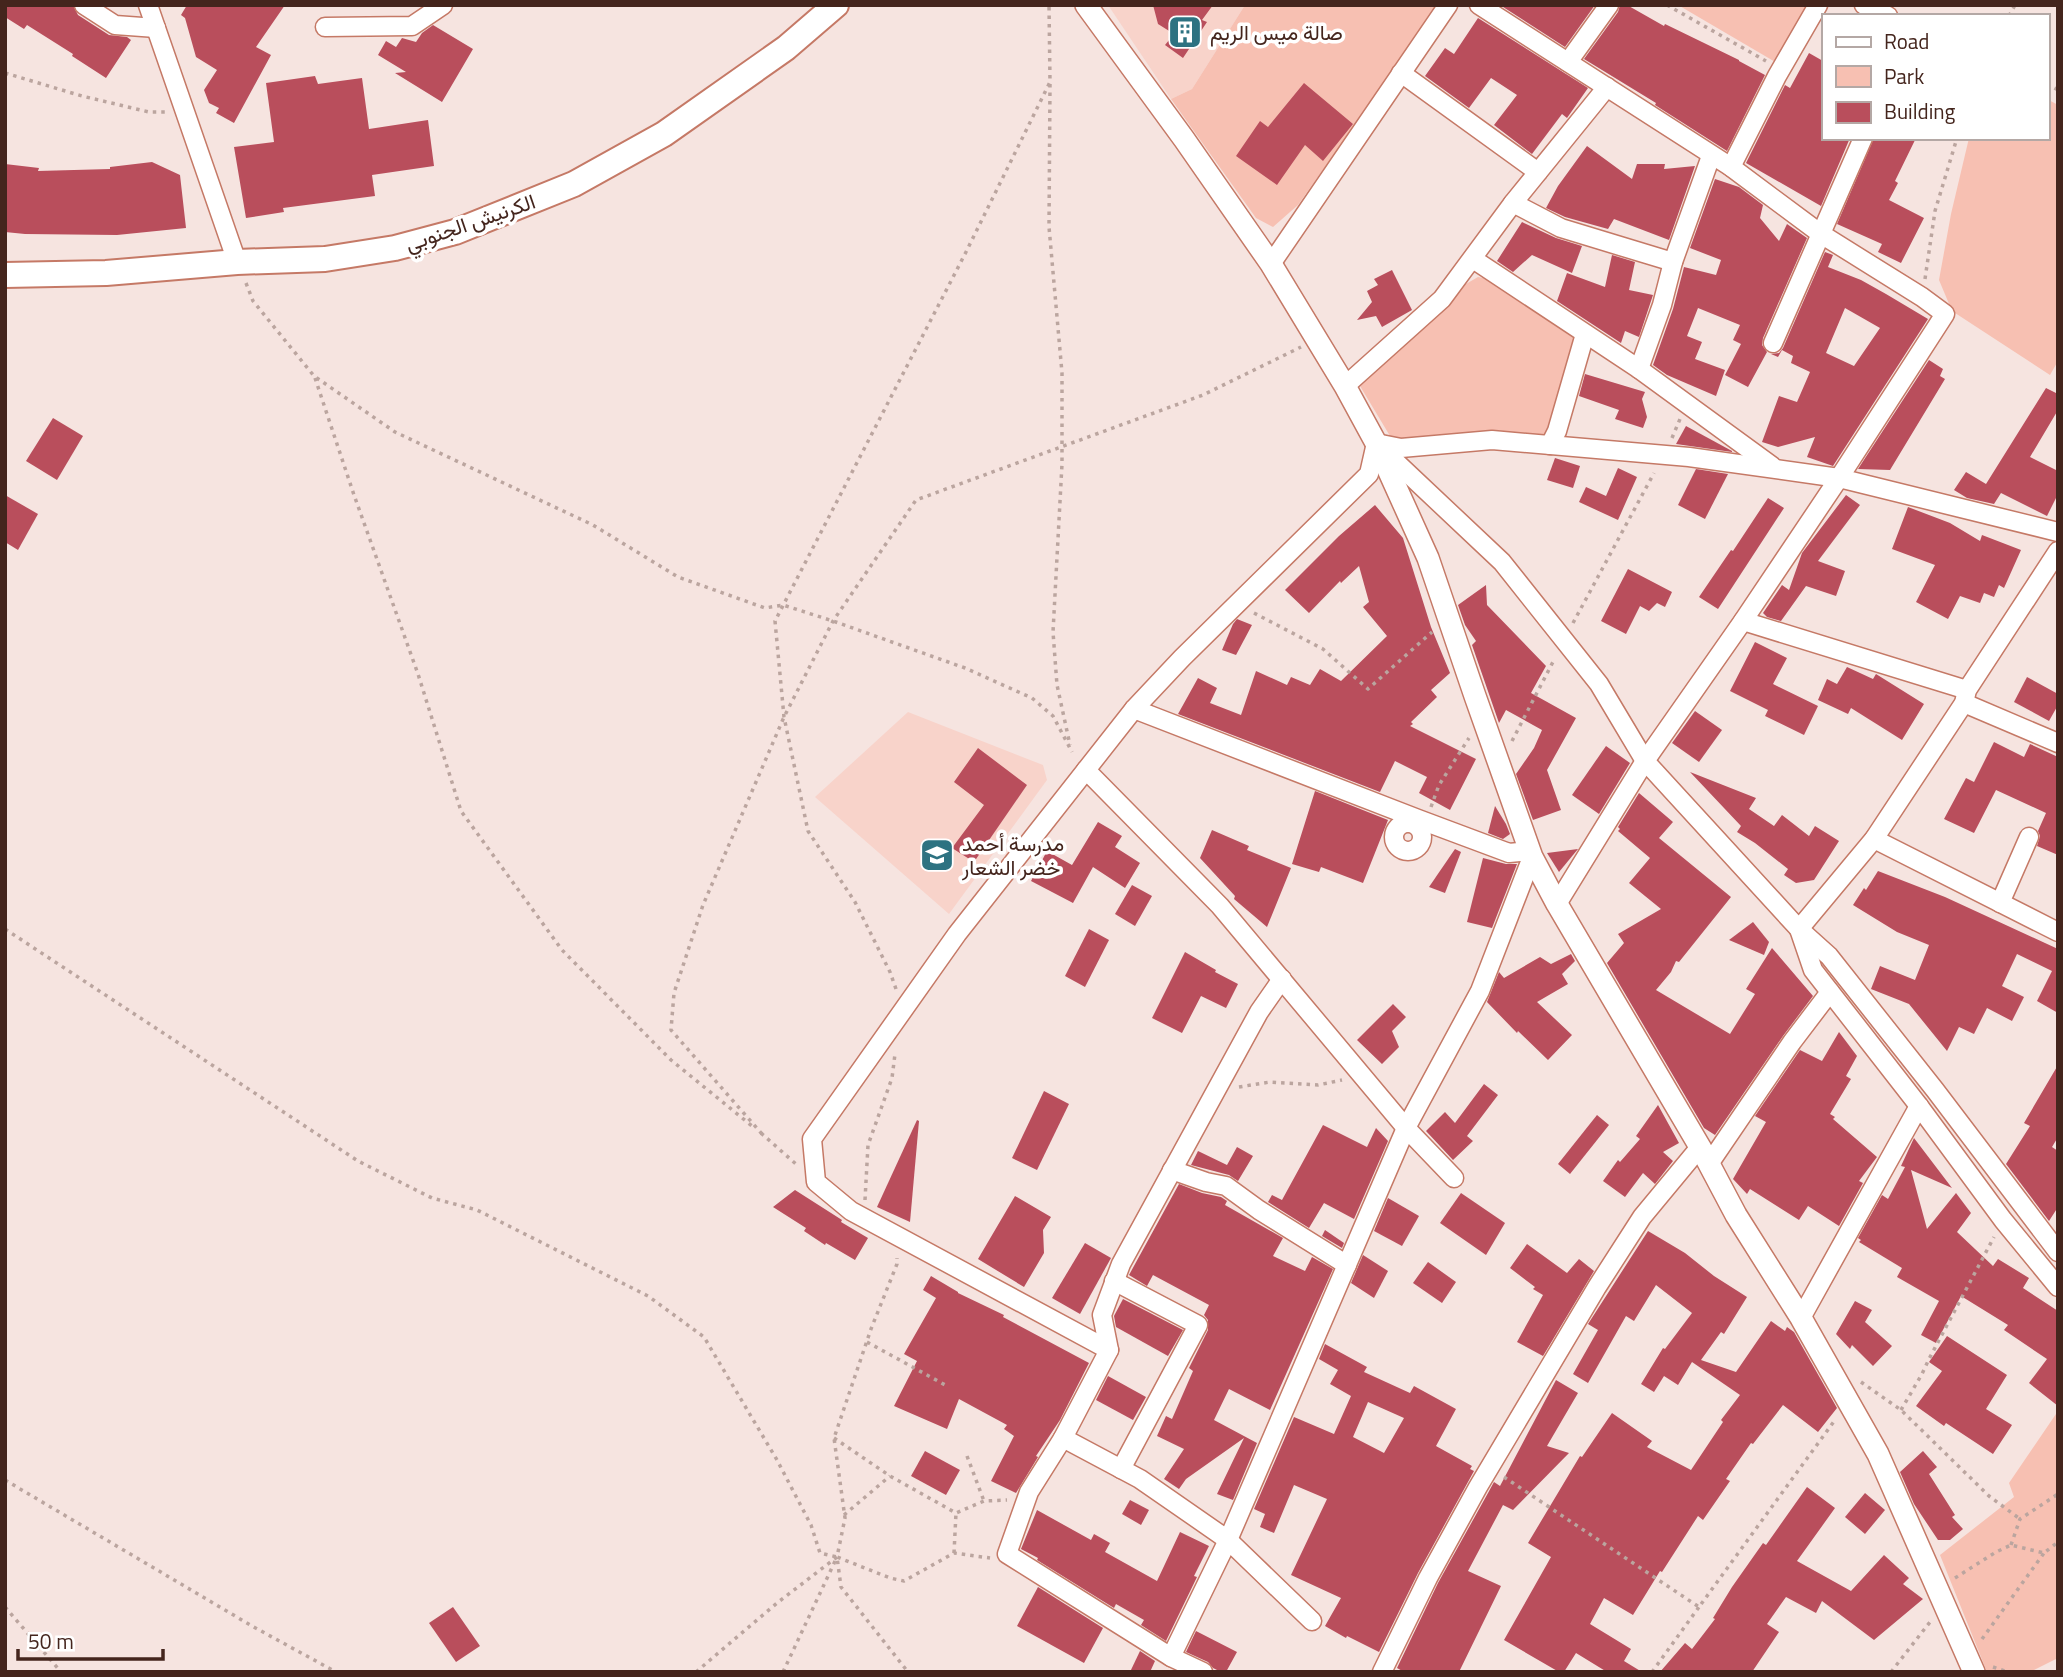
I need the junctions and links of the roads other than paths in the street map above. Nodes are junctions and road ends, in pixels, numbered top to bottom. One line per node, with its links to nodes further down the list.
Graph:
1 (84, 5): 13 (street)
2 (148, 5): 13 (street)
3 (443, 5): 12 (street)
4 (836, 5): 24 (main road, الكرنيش الجنوبي)
5 (1086, 5): 26 (street)
6 (1448, 5): 15 (street)
7 (1479, 5): 14 (street)
8 (1609, 5): 14 (street)
9 (1818, 5): 19 (street)
10 (1864, 5): 11 (street)
11 (1884, 14)
12 (325, 27)
13 (156, 28): 24 (street)
14 (1568, 62): 16 (street)
15 (1401, 73): 20 (street); 26 (street)
16 (1606, 87): 18 (street); 20 (street)
17 (1862, 140): 22 (street)
18 (1711, 156): 19 (street); 25 (street)
19 (1731, 167): 22 (street)
20 (1538, 172): 21 (street)
21 (1513, 203): 23 (street); 25 (street)
22 (1821, 234): 29 (street); 35 (street)
23 (1473, 259): 28 (street); 31 (street)
24 (237, 262): 27 (main road, الكرنيش الجنوبي)
25 (1673, 262): 30 (street)
26 (1271, 264): 31 (street)
27 (5, 275)
28 (1585, 334): 30 (street); 33 (street)
29 (1773, 343)
30 (1639, 369): 34 (street)
31 (1345, 386): 32 (street)
32 (1376, 443): 33 (street); 40 (street); 42 (street); 46 (street)
33 (1550, 445): 34 (street)
34 (1775, 469): 35 (street)
35 (1839, 478): 36 (street); 38 (street)
36 (2058, 533)
37 (2056, 559): 39 (street)
38 (1743, 621): 39 (street); 42 (street)
39 (1965, 696): 41 (street); 45 (street)
40 (1134, 709): 43 (street); 46 (street)
41 (2058, 743)
42 (1645, 761): 48 (street); 49 (street)
43 (1086, 770): 51 (street); 63 (street)
44 (2029, 837): 47 (street)
45 (1874, 839): 47 (street); 49 (street)
46 (1531, 854): 48 (street); 54 (street)
47 (2000, 903): 50 (street)
48 (1557, 904): 55 (street)
49 (1799, 929): 52 (street); 58 (street)
50 (2058, 932)
51 (1282, 979): 54 (street); 56 (street)
52 (1830, 992): 53 (street); 55 (street)
53 (1919, 1106): 61 (street); 62 (street)
54 (1406, 1128): 57 (street); 59 (street)
55 (1704, 1156): 62 (street); 71 (street)
56 (1172, 1170): 59 (street); 60 (street)
57 (1454, 1178)
58 (2058, 1252)
59 (1347, 1265): 66 (street)
60 (1114, 1281): 63 (street); 65 (street)
61 (2058, 1287)
62 (1801, 1318): 69 (street)
63 (1109, 1350): 64 (street)
64 (1063, 1438): 65 (street); 68 (street)
65 (1121, 1469): 66 (street)
66 (1228, 1540): 67 (street); 68 (street)
67 (1312, 1620)
68 (1171, 1657): 70 (street)
69 (1971, 1665)
70 (1203, 1672)
71 (1382, 1672)

